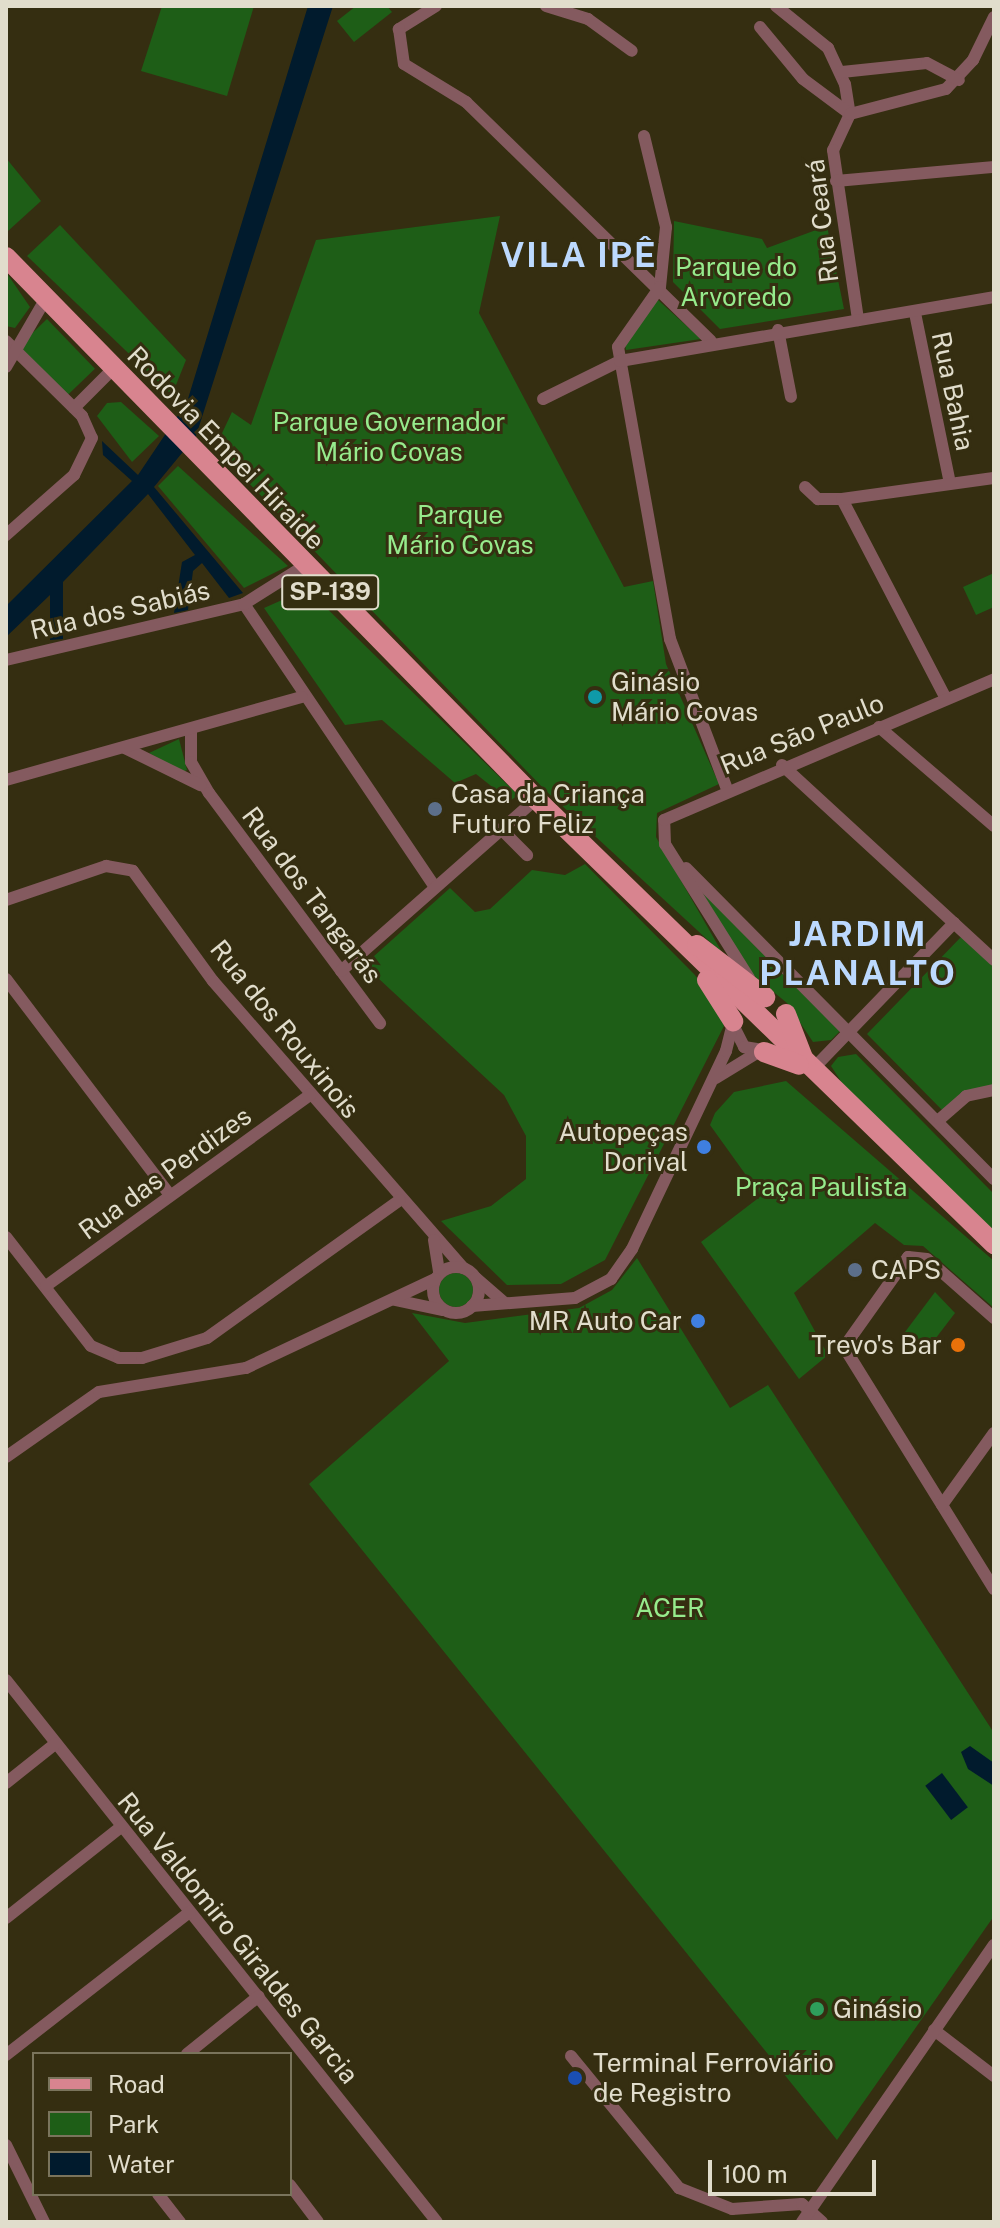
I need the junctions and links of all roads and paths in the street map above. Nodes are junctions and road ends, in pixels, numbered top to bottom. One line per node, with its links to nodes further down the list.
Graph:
1 (436, 6): 14 (street)
2 (546, 6): 6 (street)
3 (776, 6): 7 (street)
4 (994, 17): 8 (street)
5 (760, 27): 9 (street)
6 (632, 51)
7 (842, 72): 8 (street); 9 (street)
8 (959, 80): 9 (street)
9 (850, 114): 12 (street, Rua Ceará)
10 (644, 136): 14 (street)
11 (994, 167): 12 (street)
12 (836, 181): 18 (street, Rua Ceará)
13 (6, 257): 16 (main road, Rodovia Empei Hiraide / SP-139)
14 (660, 287): 21 (street); 23 (street)
15 (994, 297): 17 (street)
16 (45, 300): 22 (street); 24 (main road, Rodovia Empei Hiraide / SP-139)
17 (915, 313): 18 (street); 29 (street, Rua Bahia)
18 (858, 320): 19 (street)
19 (778, 330): 21 (street); 25 (street)
20 (6, 341): 22 (street)
21 (711, 341): 23 (street)
22 (10, 358): 27 (street)
23 (620, 361): 26 (street); 44 (street)
24 (113, 369): 27 (street); 33 (main road, Rodovia Empei Hiraide / SP-139)
25 (791, 397)
26 (543, 399)
27 (74, 408): 32 (street)
28 (994, 478): 29 (street, Rua Bahia)
29 (949, 479): 31 (street)
30 (805, 487): 31 (street)
31 (842, 499): 38 (street)
32 (6, 535)
33 (304, 566): 34 (street, Rua dos Sabiás); 46 (main road, Rodovia Empei Hiraide / SP-139)
34 (244, 604): 35 (street, Rua dos Sabiás); 37 (street)
35 (6, 660)
36 (994, 679): 38 (street, Rua São Paulo)
37 (302, 697): 40 (street); 51 (street)
38 (946, 699): 39 (street, Rua São Paulo)
39 (879, 727): 42 (street, Rua São Paulo); 47 (street)
40 (191, 730): 41 (street); 45 (street, Rua dos Tangarás)
41 (125, 748): 43 (street); 45 (street, Rua dos Tangarás)
42 (782, 765): 44 (street, Rua São Paulo); 54 (street)
43 (6, 780)
44 (727, 789): 50 (street, Rua São Paulo)
45 (209, 793): 56 (street, Rua dos Tangarás)
46 (536, 799): 48 (street); 53 (main road, Rodovia Empei Hiraide / SP-139)
47 (994, 826)
48 (501, 829): 49 (street); 51 (street)
49 (527, 855)
50 (673, 855): 57 (street); 63 (street)
51 (434, 886): 56 (street)
52 (6, 900): 68 (street, Rua dos Rouxinois)
53 (660, 921): 57 (main road); 61 (main road)
54 (954, 923): 55 (street); 63 (street)
55 (994, 960)
56 (341, 971): 62 (street, Rua dos Tangarás)
57 (749, 978): 59 (main road)
58 (6, 979): 71 (street)
59 (765, 997): 60 (street); 61 (street)
60 (786, 1014): 64 (street); 65 (main road)
61 (737, 1017): 64 (main road); 64 (street); 66 (street)
62 (380, 1023)
63 (850, 1031): 65 (street); 69 (street)
64 (767, 1049): 65 (main road); 66 (street)
65 (809, 1069): 75 (main road)
66 (708, 1086): 81 (street)
67 (994, 1090): 69 (street)
68 (310, 1095): 71 (street, Rua das Perdizes); 72 (street, Rua dos Rouxinois)
69 (940, 1119): 70 (street)
70 (994, 1179)
71 (170, 1195): 79 (street, Rua das Perdizes)
72 (400, 1200): 74 (street, Rua dos Rouxinois); 79 (street)
73 (6, 1237): 79 (street)
74 (434, 1240): 76 (street, Rua dos Rouxinois); 77 (street)
75 (994, 1244)
76 (463, 1268): 77 (street); 78 (street)
77 (437, 1276): 80 (street); 83 (street)
78 (476, 1277): 81 (street); 82 (street)
79 (46, 1286)
80 (392, 1300): 83 (street); 86 (street)
81 (504, 1302): 82 (street)
82 (472, 1306): 83 (street)
83 (447, 1311)
84 (994, 1318): 87 (street)
85 (994, 1433): 87 (street)
86 (6, 1460)
87 (942, 1505): 88 (street)
88 (994, 1589)
89 (6, 1680): 90 (street, Rua Valdomiro Giraldes Garcia)
90 (55, 1744): 91 (street); 92 (street, Rua Valdomiro Giraldes Garcia)
91 (6, 1783)
92 (121, 1827): 93 (street, Rua Valdomiro Giraldes Garcia); 94 (street)
93 (190, 1912): 96 (street, Rua Valdomiro Giraldes Garcia); 99 (street)
94 (6, 1918)
95 (994, 1945): 97 (street)
96 (259, 1996): 98 (street); 111 (street, Rua Valdomiro Giraldes Garcia)
97 (934, 2030): 101 (street); 107 (street)
98 (190, 2052)
99 (6, 2055)
100 (571, 2056): 107 (street)
101 (994, 2076)
102 (6, 2145): 103 (street)
103 (31, 2177)
104 (292, 2188): 110 (street)
105 (36, 2196): 108 (street)
106 (160, 2196): 109 (street)
107 (812, 2208): 112 (street); 113 (street)
108 (44, 2222)
109 (180, 2222)
110 (318, 2222)
111 (437, 2222)
112 (802, 2222)
113 (822, 2222)

